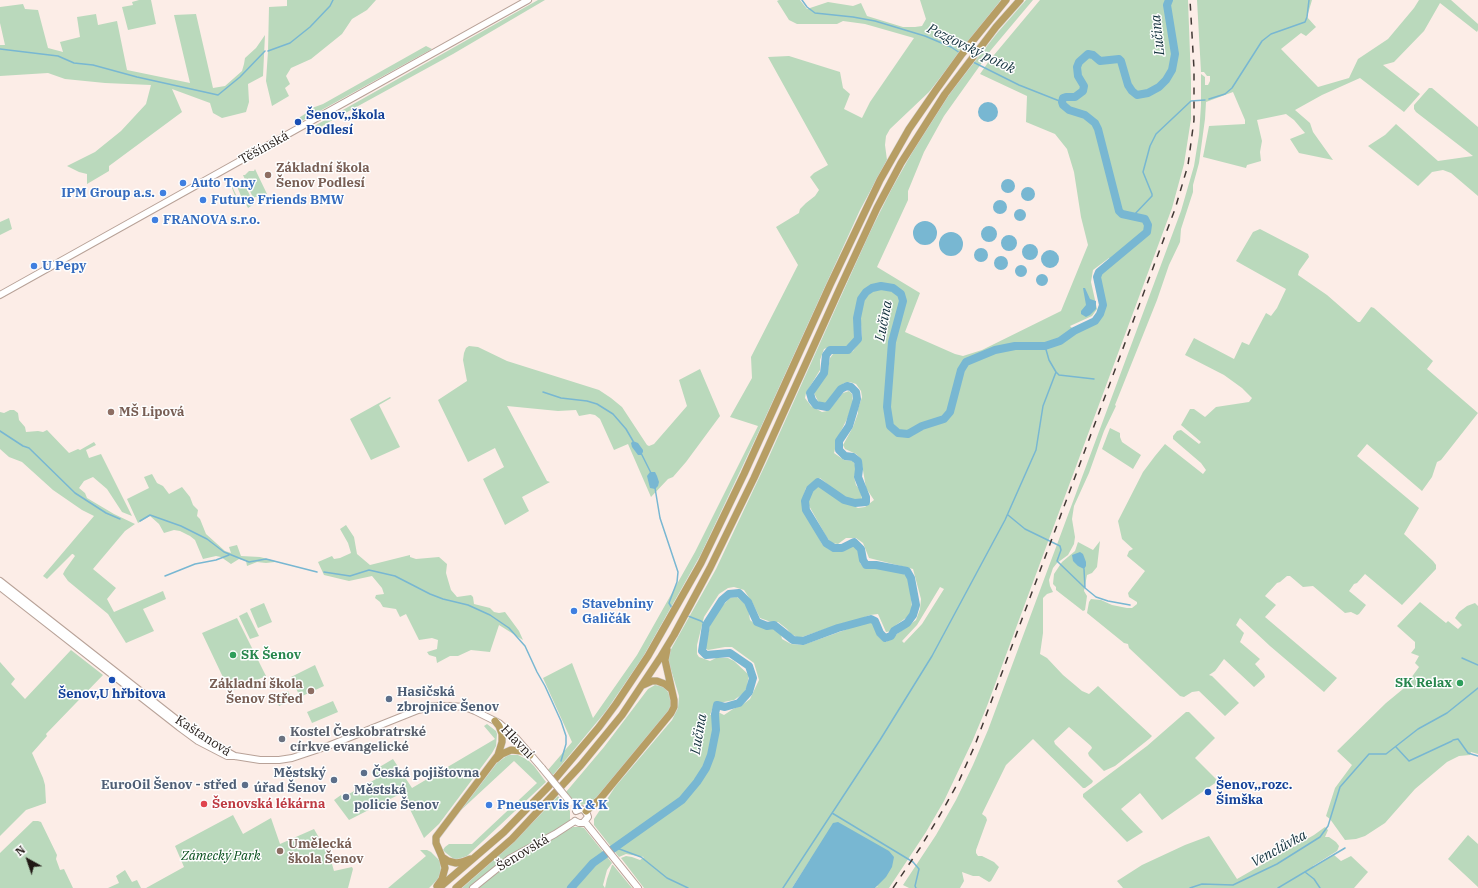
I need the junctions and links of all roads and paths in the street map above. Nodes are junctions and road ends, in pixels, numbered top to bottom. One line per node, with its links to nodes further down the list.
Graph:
1 (528, 0): 4 (main road, Těšínská)
2 (1006, 0): 18 (highway)
3 (1020, 0): 7 (highway)
4 (0, 295)
5 (0, 581): 12 (main road, Kaštanová)
6 (0, 587): 12 (main road, Kaštanová)
7 (674, 634): 8 (highway); 9 (highway)
8 (671, 689): 9 (highway); 15 (highway)
9 (636, 695): 22 (highway)
10 (495, 721): 11 (main road, Hlavní); 12 (main road, Hlavní); 13 (highway)
11 (530, 755): 13 (highway); 14 (main road, Hlavní, bridge)
12 (237, 756)
13 (494, 760): 19 (highway)
14 (576, 811): 15 (main road); 16 (main road)
15 (586, 812): 17 (main road)
16 (575, 821): 17 (main road); 23 (main road, Šenovská)
17 (585, 822): 24 (main road)
18 (489, 845): 19 (highway); 21 (highway)
19 (442, 857): 20 (highway)
20 (436, 888)
21 (439, 888)
22 (456, 888)
23 (473, 888)
24 (638, 888)

